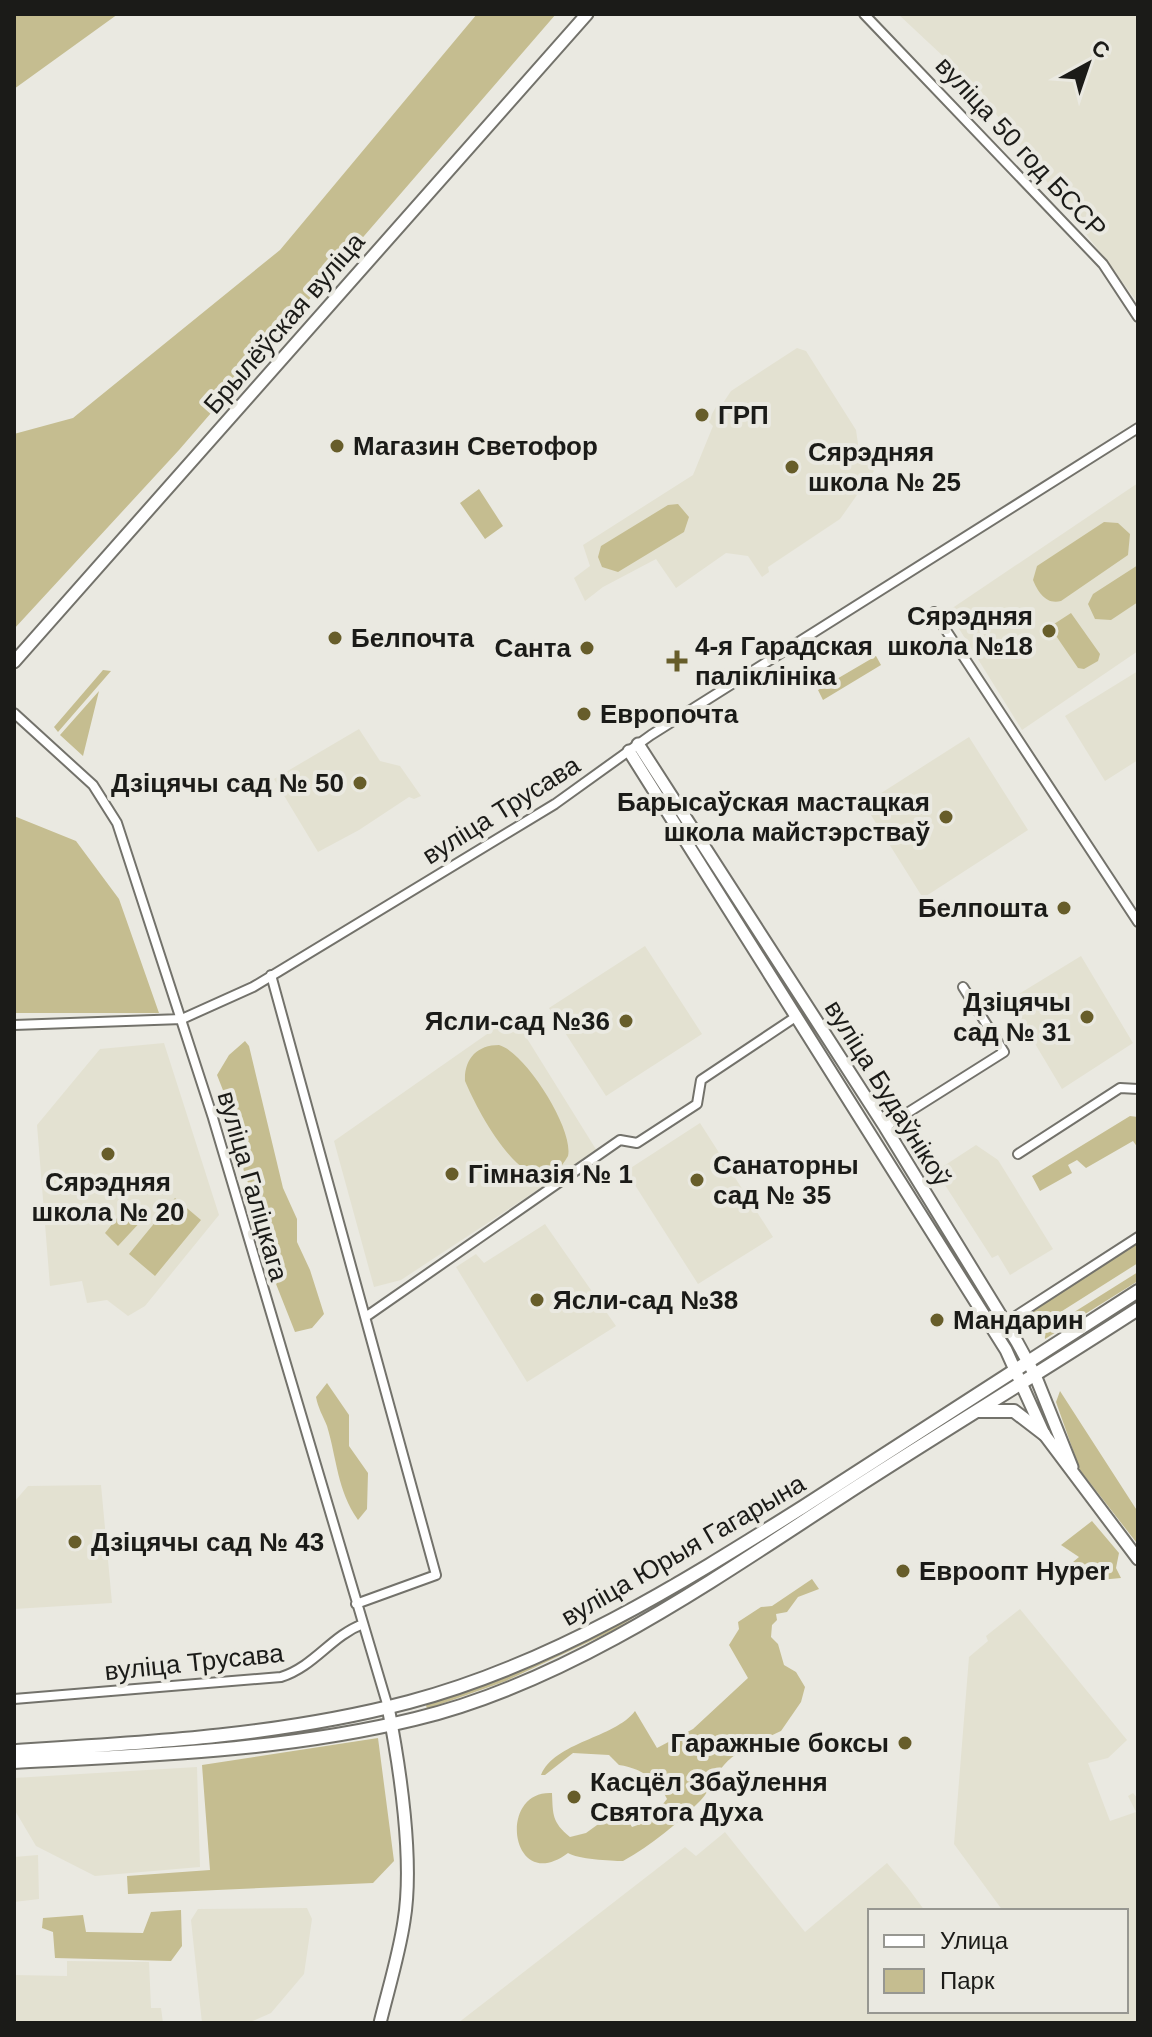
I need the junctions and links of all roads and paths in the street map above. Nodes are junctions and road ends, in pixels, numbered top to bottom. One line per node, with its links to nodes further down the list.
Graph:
1 (587, 14): 6 (street, Брылёўская вуліца)
2 (864, 14): 3 (street, вуліца 50 год БССР)
3 (1138, 317)
4 (1138, 428): 8 (street, вуліца Трусава)
5 (934, 612): 9 (street)
6 (14, 662)
7 (14, 713): 15 (street, вуліца Галіцкага)
8 (634, 748): 10 (street, вуліца Будаўнікоў); 11 (street, вуліца Будаўнікоў); 12 (street, вуліца Трусава)
9 (1138, 922)
10 (773, 954): 11 (street); 18 (street, вуліца Будаўнікоў)
11 (761, 961): 14 (street, вуліца Будаўнікоў)
12 (271, 975): 15 (street, вуліца Трусава); 25 (street)
13 (963, 987): 18 (street)
14 (797, 1016): 19 (street, вуліца Будаўнікоў); 25 (street)
15 (182, 1019): 16 (street, вуліца Трусава); 35 (street, вуліца Галіцкага)
16 (14, 1025)
17 (1138, 1089): 20 (street)
18 (885, 1127): 19 (street); 21 (street, вуліца Будаўнікоў)
19 (872, 1136): 21 (street, вуліца Будаўнікоў)
20 (1018, 1154)
21 (939, 1230): 26 (street, вуліца Будаўнікоў); 28 (street, вуліца Будаўнікоў)
22 (1138, 1237): 26 (street)
23 (1138, 1291): 27 (main road, вуліца Юрыя Гагарына)
24 (1138, 1309): 29 (main road, вуліца Юрыя Гагарына)
25 (367, 1316): 35 (street)
26 (1005, 1323): 27 (street, вуліца Будаўнікоў)
27 (1027, 1361): 28 (main road, вуліца Юрыя Гагарына); 29 (street, вуліца Будаўнікоў)
28 (1015, 1368): 30 (street, вуліца Будаўнікоў); 38 (main road, вуліца Юрыя Гагарына)
29 (1035, 1375): 30 (main road, вуліца Юрыя Гагарына); 33 (street, вуліца Будаўнікоў)
30 (1022, 1383): 31 (main road, вуліца Юрыя Гагарына); 32 (street, вуліца Будаўнікоў)
31 (976, 1411): 32 (main road); 39 (main road, вуліца Юрыя Гагарына)
32 (1044, 1434): 33 (street, вуліца Будаўнікоў)
33 (1076, 1478): 34 (street, вуліца Будаўнікоў)
34 (1138, 1559)
35 (356, 1604): 36 (street, вуліца Галіцкага)
36 (363, 1624): 37 (street, вуліца Трусава); 38 (street, вуліца Галіцкага)
37 (14, 1699)
38 (388, 1707): 39 (street); 40 (main road, вуліца Юрыя Гагарына)
39 (391, 1723): 41 (main road, вуліца Юрыя Гагарына); 42 (street)
40 (14, 1751)
41 (14, 1762)
42 (380, 2023)

